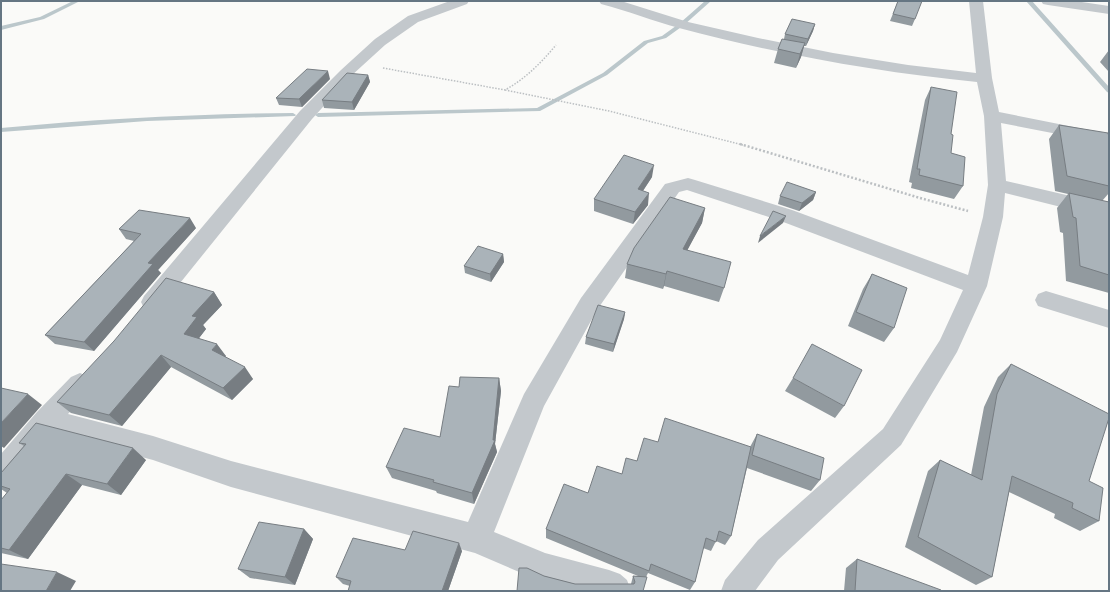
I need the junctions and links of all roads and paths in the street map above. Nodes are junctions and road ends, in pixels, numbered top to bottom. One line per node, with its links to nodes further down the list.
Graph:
1 (462, 1): 7 (street)
2 (606, 1): 8 (street)
3 (976, 1): 8 (street)
4 (1048, 1): 5 (street)
5 (1109, 10)
6 (556, 45): 9 (path)
7 (357, 63): 9 (path); 17 (street)
8 (984, 78): 10 (street)
9 (505, 90): 14 (path)
10 (992, 116): 11 (street); 12 (street)
11 (1109, 139)
12 (997, 185): 13 (street); 14 (street)
13 (1109, 212)
14 (993, 217): 15 (street)
15 (976, 286): 22 (street); 24 (street)
16 (1046, 300): 18 (street)
17 (142, 315)
18 (1109, 319)
19 (95, 368): 20 (street)
20 (46, 420): 21 (street); 22 (street)
21 (1, 474)
22 (476, 539): 23 (street)
23 (616, 591)
24 (736, 591)

